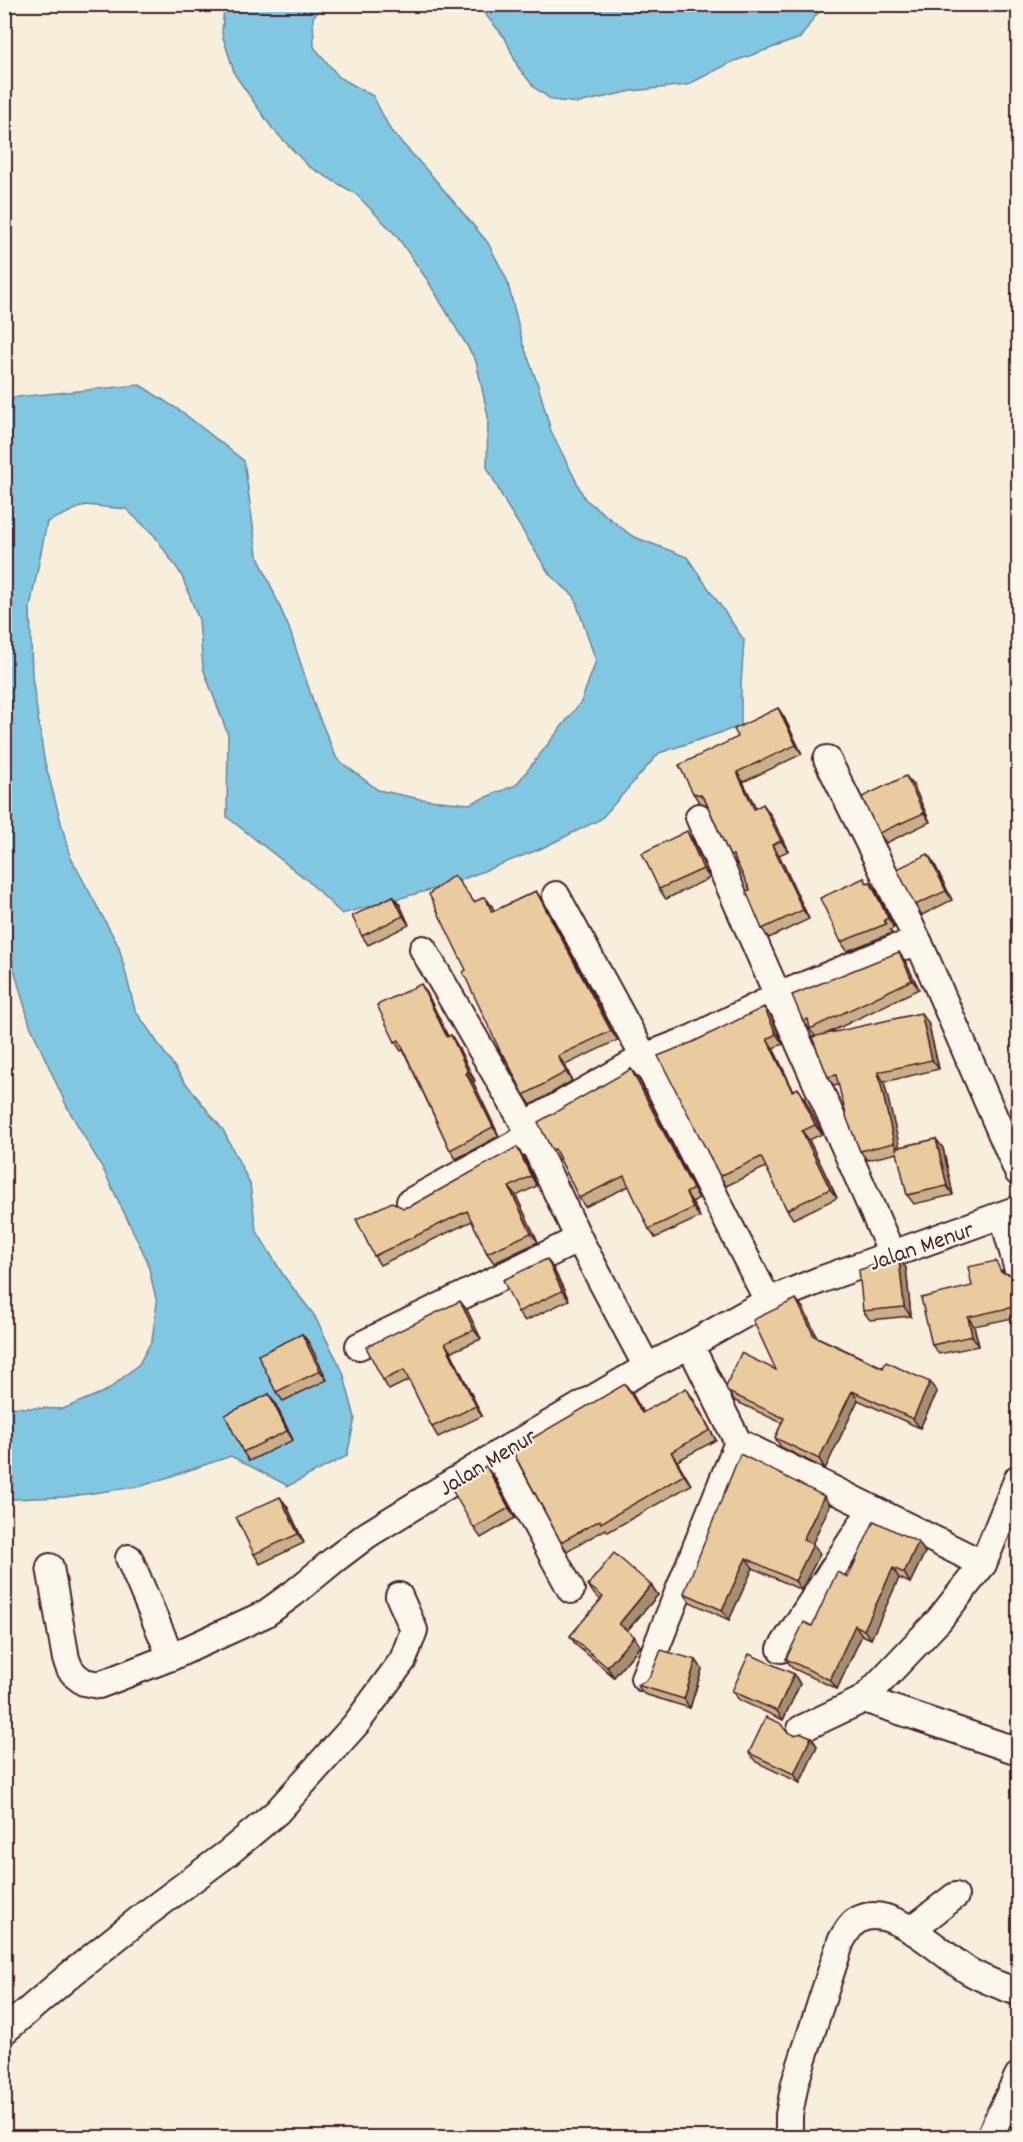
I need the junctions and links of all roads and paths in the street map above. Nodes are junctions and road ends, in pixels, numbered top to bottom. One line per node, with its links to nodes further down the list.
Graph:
1 (827, 759): 4 (street)
2 (699, 817): 6 (street)
3 (556, 895): 7 (street)
4 (919, 943): 6 (street); 9 (street)
5 (423, 949): 8 (street)
6 (778, 996): 7 (street); 13 (street)
7 (644, 1057): 8 (street); 15 (street)
8 (527, 1131): 10 (street); 12 (street)
9 (1018, 1172)
10 (410, 1202)
11 (1011, 1213): 13 (street, Jalan Menur); 14 (street)
12 (579, 1239): 17 (street); 18 (street)
13 (892, 1254): 15 (street, Jalan Menur)
14 (1018, 1270)
15 (768, 1300): 16 (street, Jalan Menur)
16 (690, 1345): 18 (street, Jalan Menur); 19 (street)
17 (359, 1346)
18 (647, 1367): 20 (street, Jalan Menur)
19 (738, 1442): 22 (street); 31 (street)
20 (498, 1454): 27 (street); 30 (street, Jalan Menur)
21 (1018, 1478): 23 (street)
22 (871, 1510): 25 (street); 29 (street)
23 (1010, 1523): 25 (street)
24 (129, 1558): 30 (street)
25 (983, 1564): 32 (street)
26 (50, 1567): 30 (street, Jalan Menur)
27 (571, 1590)
28 (399, 1596): 38 (street)
29 (781, 1649)
30 (171, 1658)
31 (644, 1678)
32 (864, 1699): 33 (street); 34 (street)
33 (801, 1729)
34 (1018, 1751)
35 (955, 1896): 36 (street)
36 (911, 1930): 37 (street); 40 (street)
37 (1018, 1992)
38 (4, 2031)
39 (1018, 2076): 41 (street)
40 (789, 2138)
41 (989, 2138)

